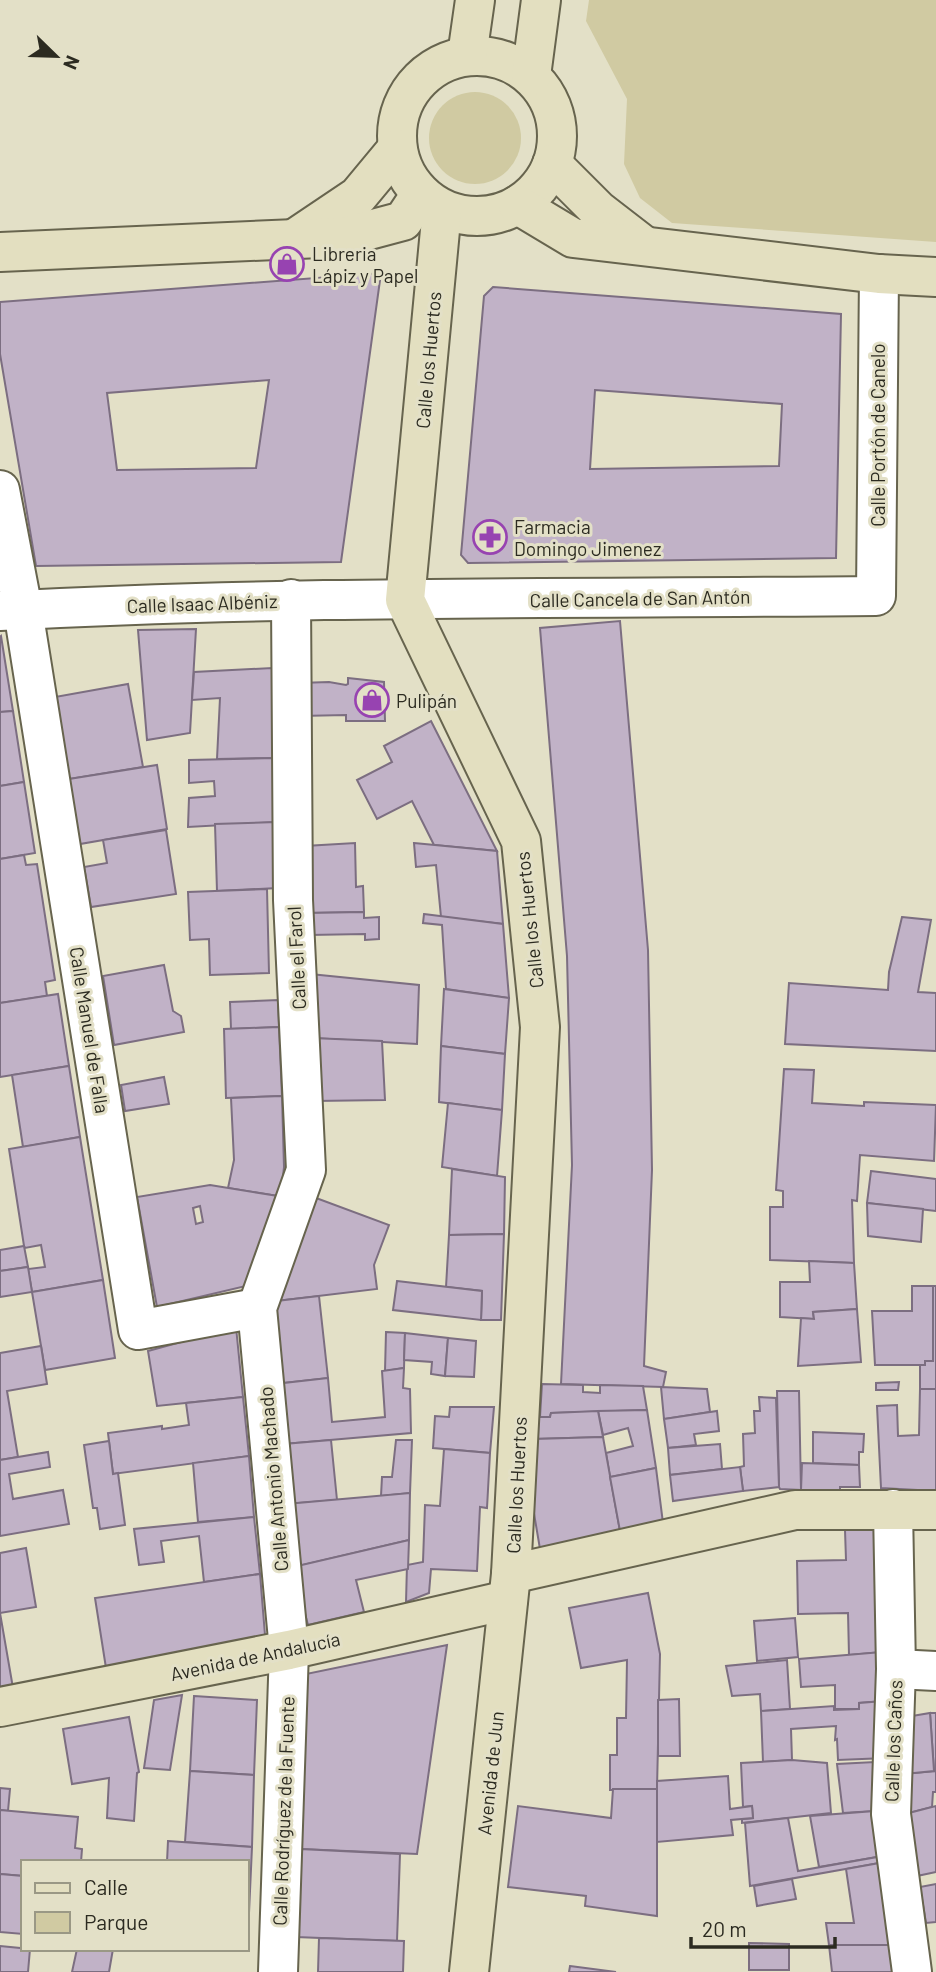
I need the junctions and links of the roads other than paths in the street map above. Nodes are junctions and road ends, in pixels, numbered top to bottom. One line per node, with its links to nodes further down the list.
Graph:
1 (475, 0): 3 (street)
2 (541, 0): 4 (street)
3 (467, 55): 4 (street); 5 (street)
4 (531, 76): 6 (street)
5 (397, 149): 7 (street); 9 (street)
6 (552, 164): 8 (street); 10 (street)
7 (431, 202): 8 (street); 9 (street); 17 (street, Calle los Huertos)
8 (518, 205): 10 (street)
9 (297, 237): 11 (street)
10 (642, 244): 12 (street)
11 (0, 252)
12 (878, 274): 13 (street); 15 (street, Calle Portón de Canelo)
13 (936, 277)
14 (0, 491): 18 (street)
15 (876, 596): 17 (street, Calle Cancela de San Antón)
16 (291, 599): 17 (street, Calle Isaac Albéniz); 18 (street, Calle Isaac Albéniz); 19 (street, Calle el Farol)
17 (405, 600): 22 (street, Calle los Huertos)
18 (11, 610): 19 (street, Calle Manuel de Falla)
19 (257, 1308): 23 (street, Calle Antonio Machado)
20 (892, 1509): 21 (street, Avenida de Andalucía); 22 (street, Avenida de Andalucía); 24 (street, Calle los Caños)
21 (936, 1510)
22 (510, 1587): 23 (street, Avenida de Andalucía); 28 (street, Avenida de Jun)
23 (289, 1650): 26 (street, Avenida de Andalucía); 27 (street, Calle Rodríguez de la Fuente)
24 (896, 1669): 25 (street); 29 (street, Calle los Caños)
25 (936, 1671)
26 (0, 1707)
27 (278, 1972)
28 (468, 1972)
29 (912, 1972)

